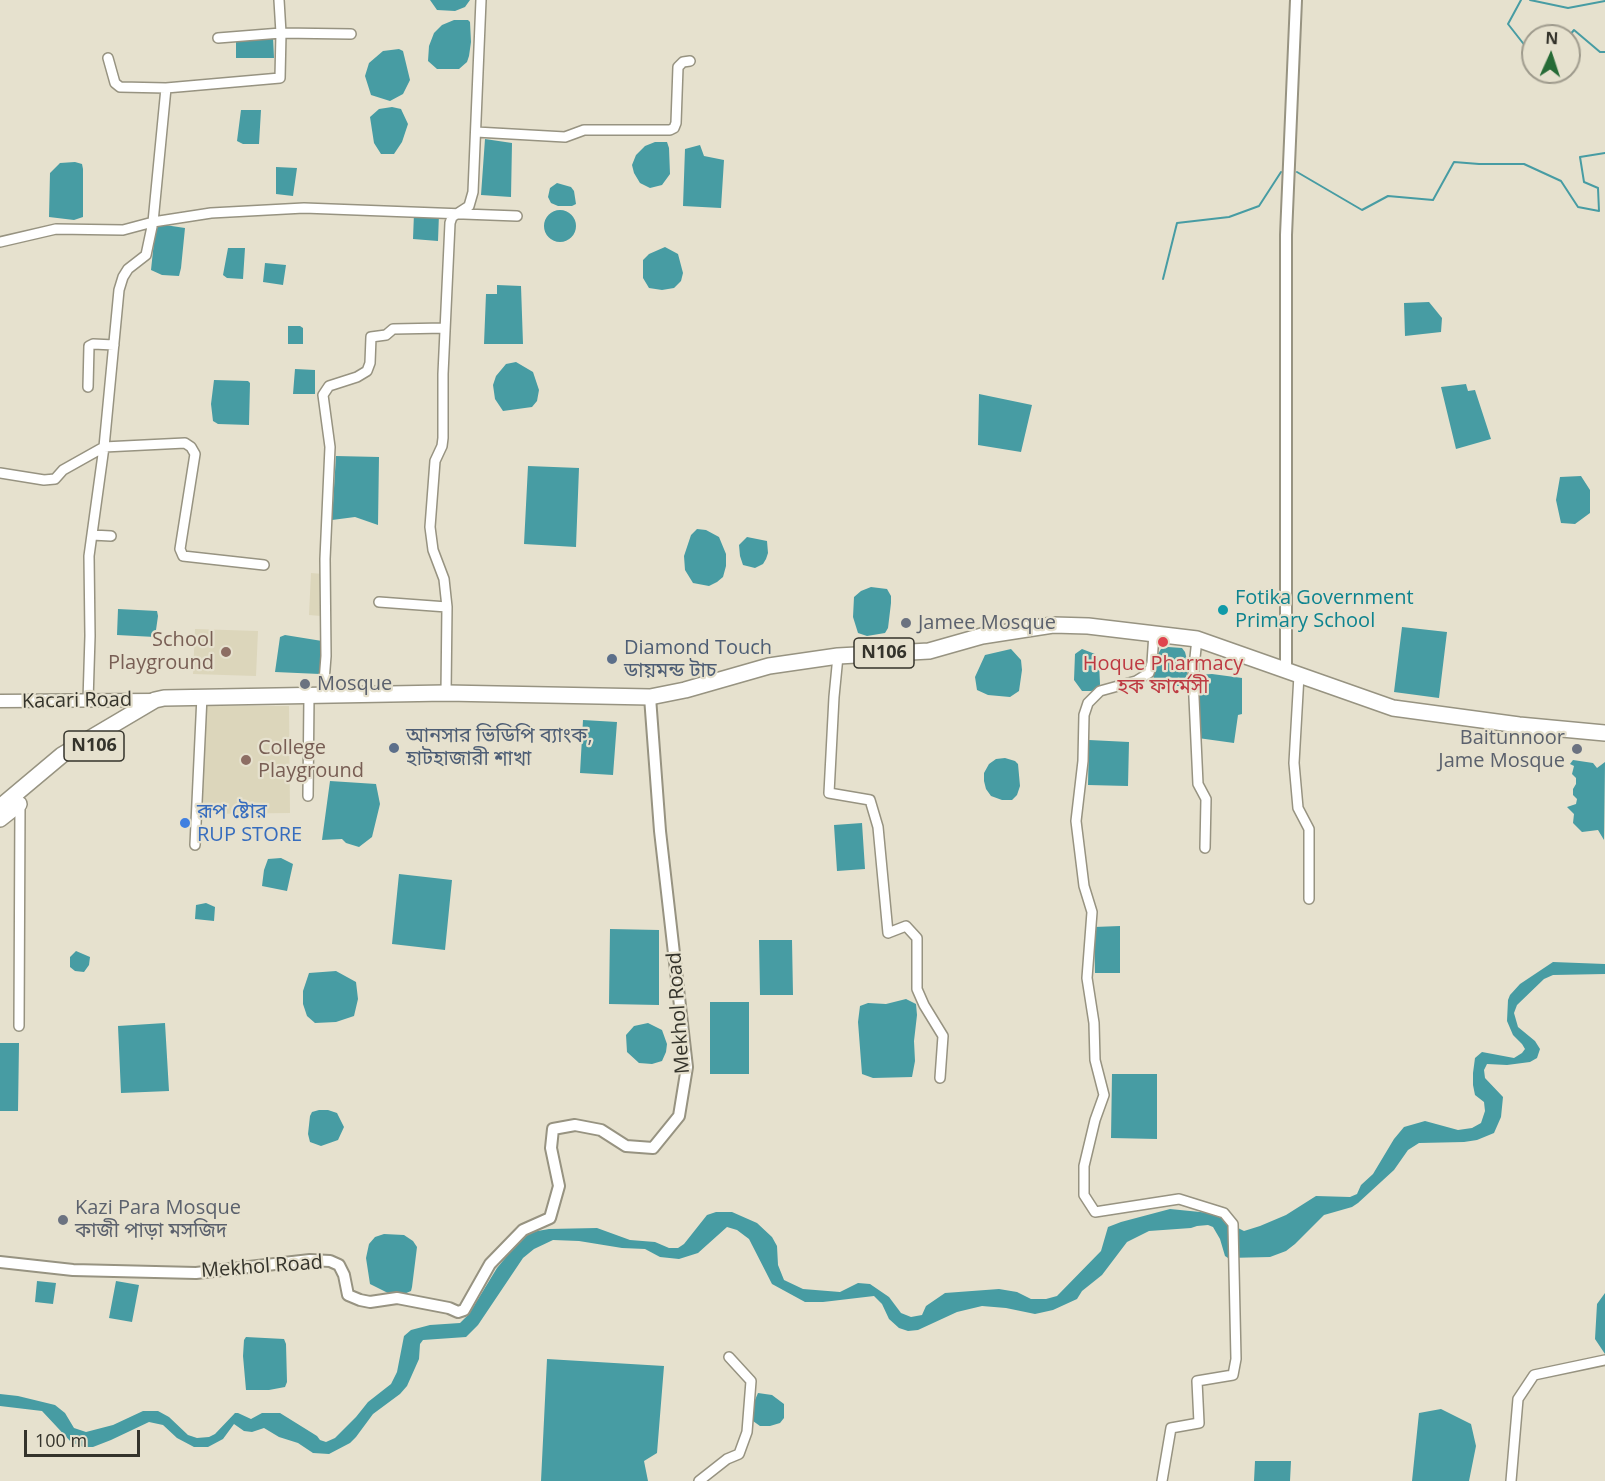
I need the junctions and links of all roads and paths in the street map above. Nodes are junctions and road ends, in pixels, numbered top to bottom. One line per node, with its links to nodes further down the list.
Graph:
1 (279, 0): 4 (street)
2 (481, 0): 10 (street)
3 (1296, 0): 28 (street)
4 (281, 33): 5 (street); 6 (street); 9 (street)
5 (351, 34)
6 (218, 38)
7 (108, 57): 9 (street)
8 (690, 61): 10 (street)
9 (166, 88): 13 (street)
10 (476, 132): 11 (street)
11 (457, 213): 12 (street); 13 (street); 15 (street)
12 (517, 216)
13 (153, 222): 14 (street); 16 (street)
14 (0, 243)
15 (445, 328): 24 (street); 31 (street)
16 (114, 345): 17 (street); 18 (street)
17 (88, 387)
18 (104, 447): 19 (street); 20 (street); 22 (street)
19 (0, 473)
20 (92, 535): 21 (street); 34 (street)
21 (111, 536)
22 (264, 565)
23 (379, 602): 24 (street)
24 (447, 606): 29 (street)
25 (1154, 633): 26 (highway, N106); 27 (highway, N106); 53 (street)
26 (1197, 639): 28 (highway, N106); 45 (street)
27 (838, 656): 32 (highway, N106); 48 (street)
28 (1293, 672): 37 (highway, N106); 46 (street)
29 (446, 693): 31 (highway, N106); 32 (highway, N106)
30 (202, 696): 31 (highway, N106); 35 (highway, N106); 44 (street)
31 (316, 696): 40 (street)
32 (650, 697): 49 (street, Mekhol Road)
33 (0, 701): 34 (main road, Kacari Road)
34 (88, 701): 35 (main road, Kacari Road)
35 (157, 704): 38 (highway, N106)
36 (1605, 724): 37 (highway)
37 (1553, 729): 39 (highway, N106)
38 (111, 730): 41 (highway, N106); 42 (highway, N106)
39 (1605, 733)
40 (308, 796)
41 (20, 803): 43 (highway, N106); 47 (street)
42 (0, 807)
43 (0, 819)
44 (195, 845)
45 (1204, 848)
46 (1309, 899)
47 (19, 1026)
48 (940, 1078)
49 (0, 1262)
50 (729, 1357): 52 (street)
51 (1605, 1360): 54 (street)
52 (699, 1481)
53 (1162, 1481)
54 (1511, 1481)

